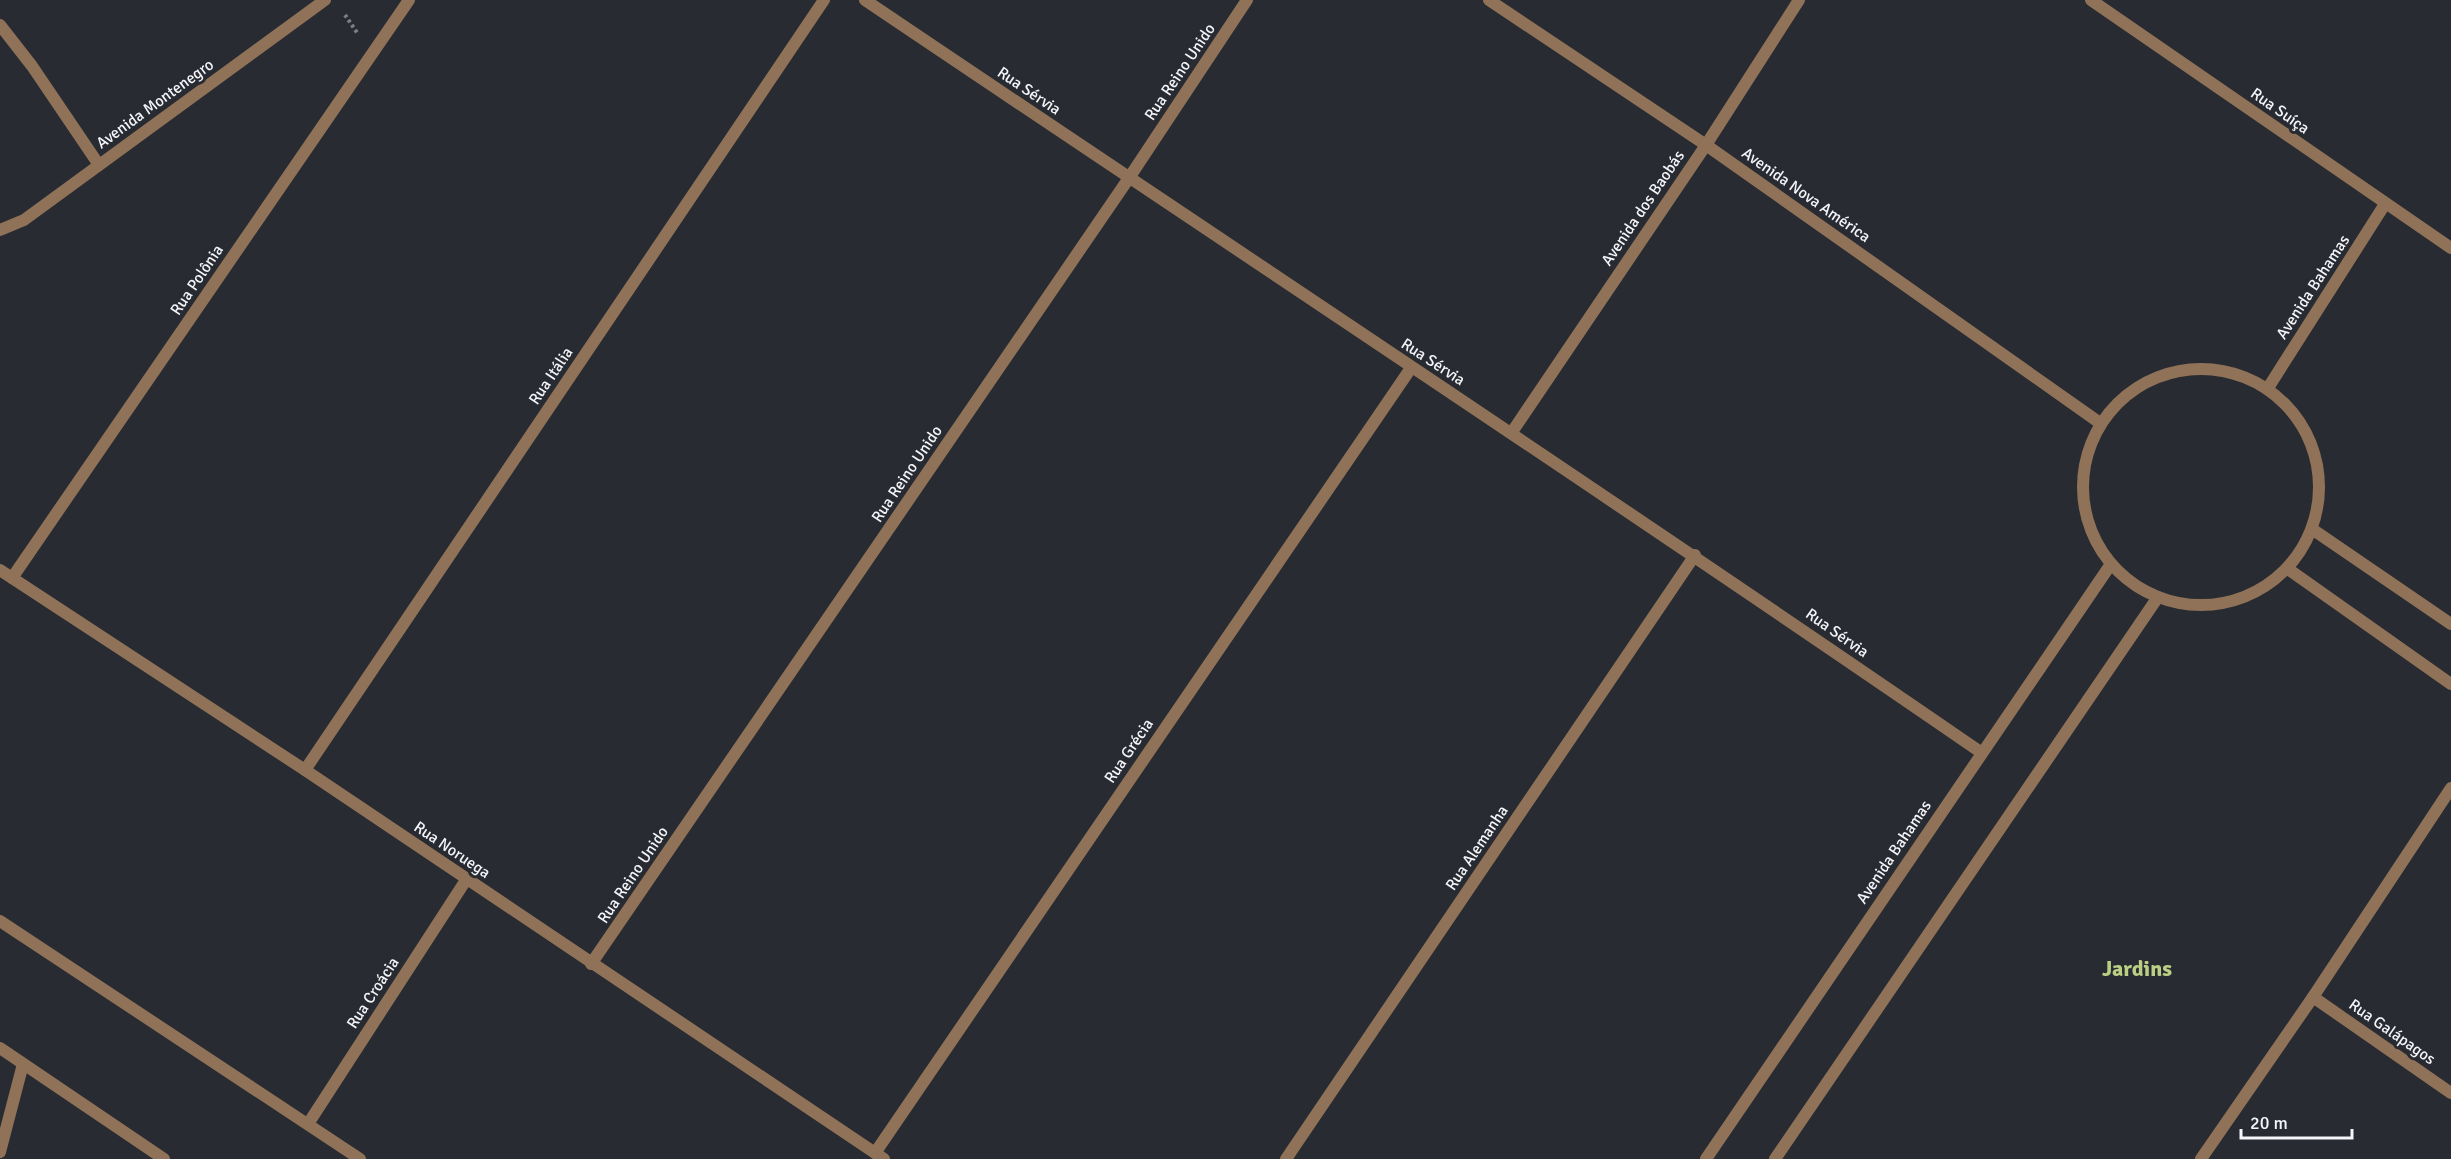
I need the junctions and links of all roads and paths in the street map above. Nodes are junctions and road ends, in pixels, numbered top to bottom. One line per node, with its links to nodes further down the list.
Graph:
1 (326, 0): 13 (street, Avenida Montenegro)
2 (409, 0): 11 (street, Rua Polônia)
3 (824, 0): 32 (street, Rua Itália)
4 (865, 0): 14 (street, Rua Sérvia)
5 (1247, 0): 14 (street, Rua Reino Unido)
6 (1489, 0): 12 (street, Avenida Nova América)
7 (1799, 0): 12 (street, Avenida dos Baobás)
8 (2091, 0): 15 (street, Rua Suíça)
9 (340, 9): 11 (path)
10 (0, 25): 13 (street)
11 (372, 54): 27 (street, Rua Polônia)
12 (1706, 145): 20 (street, Avenida Nova América); 21 (street, Avenida dos Baobás)
13 (99, 165): 16 (street, Avenida Montenegro)
14 (1129, 178): 18 (street, Rua Sérvia); 36 (street, Rua Reino Unido)
15 (2385, 204): 17 (street, Rua Suíça); 19 (street, Avenida Bahamas)
16 (0, 230)
17 (2451, 248)
18 (1411, 368): 21 (street, Rua Sérvia); 43 (street, Rua Grécia)
19 (2268, 388): 20 (street); 22 (street)
20 (2100, 423): 24 (street)
21 (1512, 432): 23 (street, Rua Sérvia)
22 (2312, 529): 25 (street); 29 (street)
23 (1695, 555): 31 (street, Rua Sérvia); 46 (street, Rua Alemanha)
24 (2111, 564): 28 (street); 31 (street, Avenida Bahamas)
25 (2288, 568): 28 (street); 30 (street)
26 (0, 570): 27 (street, Rua Noruega)
27 (12, 578): 32 (street, Rua Noruega)
28 (2158, 597): 48 (street)
29 (2451, 624)
30 (2451, 684)
31 (1982, 753): 47 (street, Avenida Bahamas)
32 (305, 770): 34 (street, Rua Noruega)
33 (2451, 788): 37 (street)
34 (466, 880): 36 (street, Rua Noruega); 41 (street, Rua Croácia)
35 (0, 921): 41 (street)
36 (591, 964): 43 (street, Rua Noruega)
37 (2313, 997): 40 (street, Rua Galápagos); 49 (street)
38 (0, 1048): 39 (street)
39 (23, 1064): 42 (street); 44 (street)
40 (2451, 1093)
41 (308, 1124): 45 (street)
42 (0, 1152)
43 (879, 1156)
44 (164, 1159)
45 (360, 1159)
46 (1286, 1159)
47 (1706, 1159)
48 (1775, 1159)
49 (2201, 1159)

